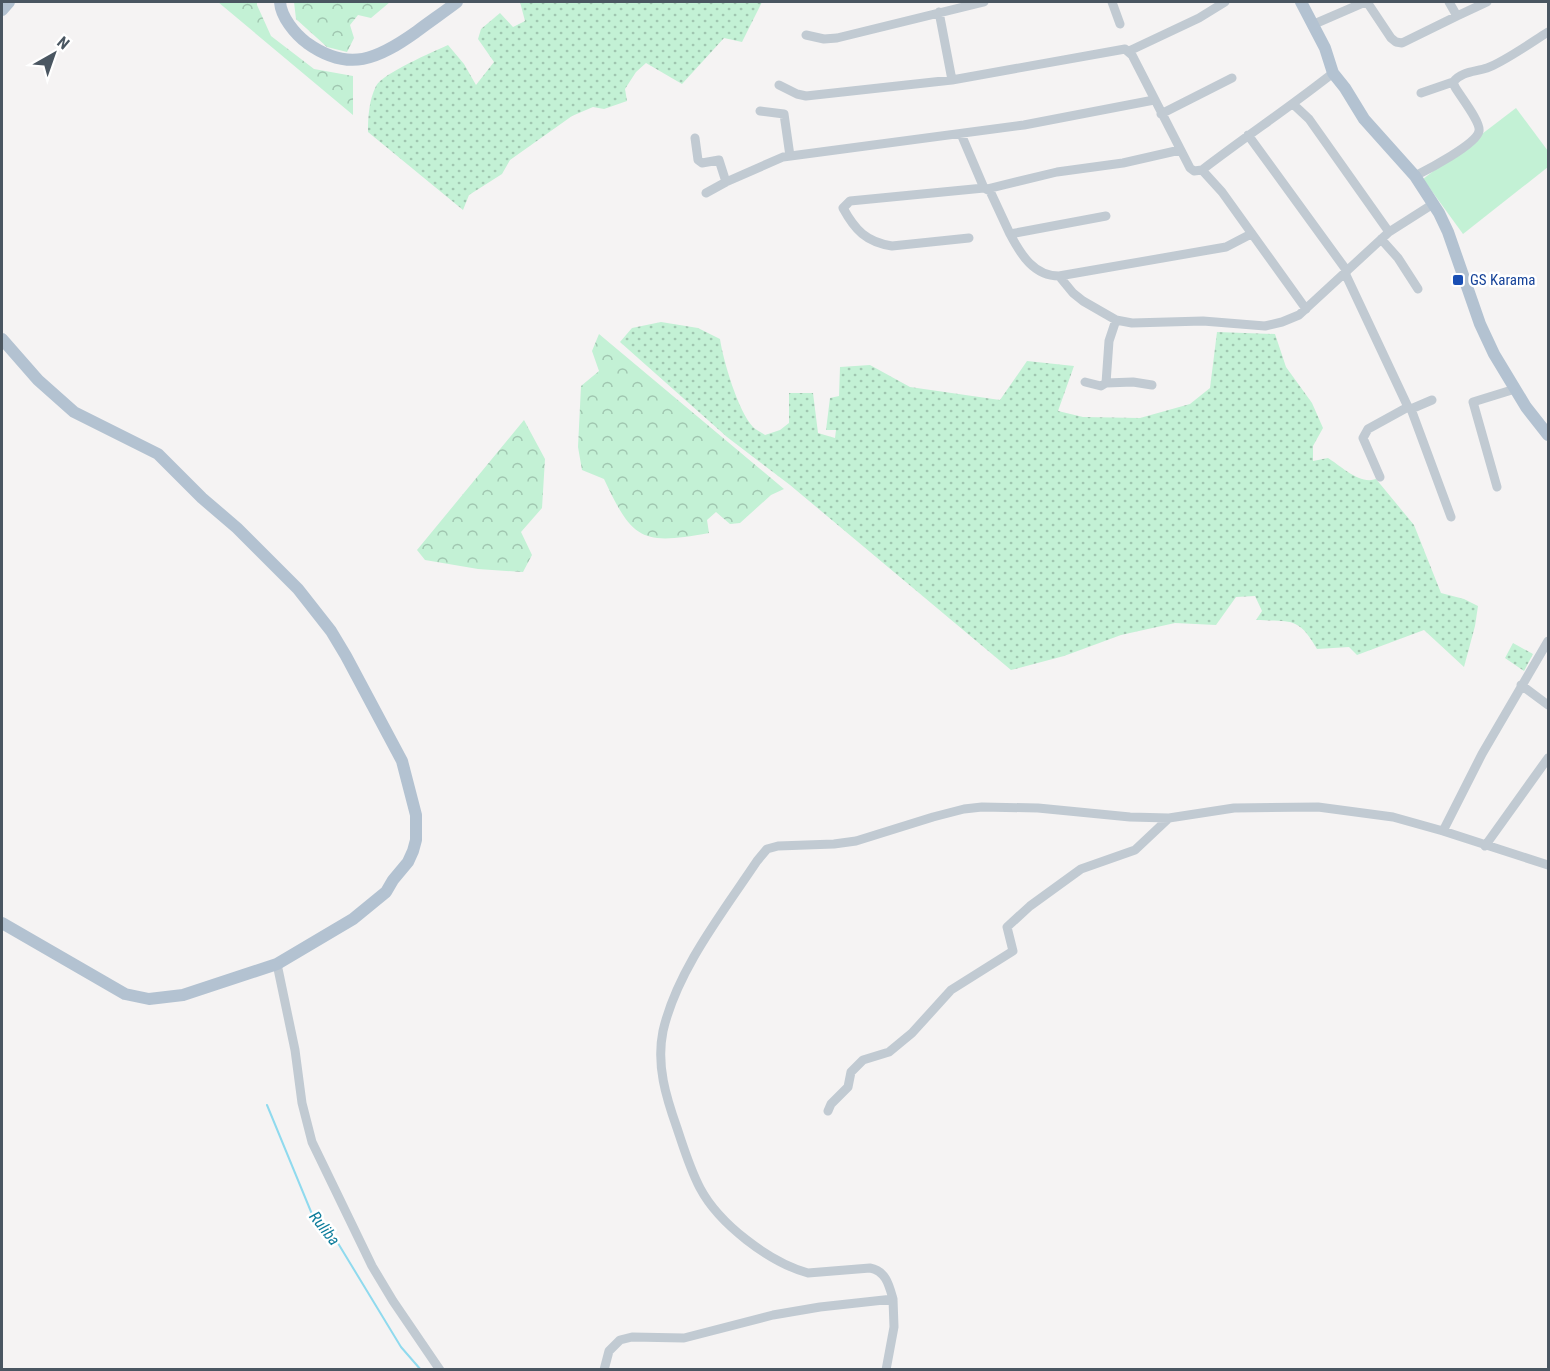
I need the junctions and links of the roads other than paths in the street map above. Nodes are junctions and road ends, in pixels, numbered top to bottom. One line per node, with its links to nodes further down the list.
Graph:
1 (9, 2): 11 (main road)
2 (280, 2): 3 (main road)
3 (457, 2)
4 (981, 2): 12 (street)
5 (1112, 2): 14 (street)
6 (1225, 2): 18 (street)
7 (1301, 2): 15 (main road)
8 (1366, 2): 13 (street); 15 (street)
9 (1449, 2): 13 (street)
10 (1487, 2): 13 (street)
11 (2, 10)
12 (939, 12): 17 (street); 21 (street)
13 (1457, 16)
14 (1120, 24)
15 (1312, 25): 19 (main road)
16 (1548, 33): 22 (street)
17 (806, 35)
18 (1129, 51): 21 (street); 25 (street)
19 (1333, 73): 26 (street); 35 (main road)
20 (1233, 78): 28 (street)
21 (952, 80): 23 (street)
22 (1453, 82): 24 (street); 35 (street)
23 (779, 85)
24 (1421, 93)
25 (1154, 100): 28 (street); 29 (street)
26 (1293, 104): 30 (street); 41 (street)
27 (760, 111): 33 (street)
28 (1161, 114): 32 (street)
29 (961, 134): 33 (street); 37 (street)
30 (1248, 135): 34 (street); 46 (street)
31 (695, 138): 36 (street)
32 (1180, 150): 34 (street); 37 (street)
33 (790, 156): 36 (street)
34 (1202, 170): 43 (street)
35 (1415, 176): 39 (main road)
36 (726, 182): 38 (street)
37 (986, 188): 42 (street); 44 (street)
38 (706, 193)
39 (1433, 204): 41 (street); 55 (main road)
40 (1106, 216): 42 (street)
41 (1389, 232): 45 (street)
42 (1010, 234): 47 (street)
43 (1251, 234): 47 (street); 49 (street)
44 (969, 238)
45 (1381, 239): 46 (street); 48 (street)
46 (1346, 272): 49 (street); 57 (street)
47 (1059, 276): 50 (street)
48 (1418, 289)
49 (1305, 309): 50 (street)
50 (1116, 320): 53 (street)
51 (2, 339): 71 (main road)
52 (1085, 382): 53 (street)
53 (1106, 382): 54 (street)
54 (1152, 385)
55 (1515, 389): 58 (main road); 60 (street)
56 (1432, 400): 57 (street)
57 (1410, 408): 59 (street); 61 (street)
58 (1548, 435)
59 (1380, 477)
60 (1497, 487)
61 (1451, 517)
62 (1548, 641): 63 (street)
63 (1521, 685): 64 (street); 67 (street)
64 (1548, 705)
65 (1548, 758): 68 (street)
66 (1169, 818): 67 (street); 72 (street); 73 (street)
67 (1443, 831): 68 (street)
68 (1485, 846): 69 (street)
69 (1548, 865)
70 (2, 923): 71 (main road)
71 (277, 964): 74 (street)
72 (828, 1111)
73 (893, 1299): 75 (street); 76 (street)
74 (440, 1370)
75 (603, 1370)
76 (886, 1370)

